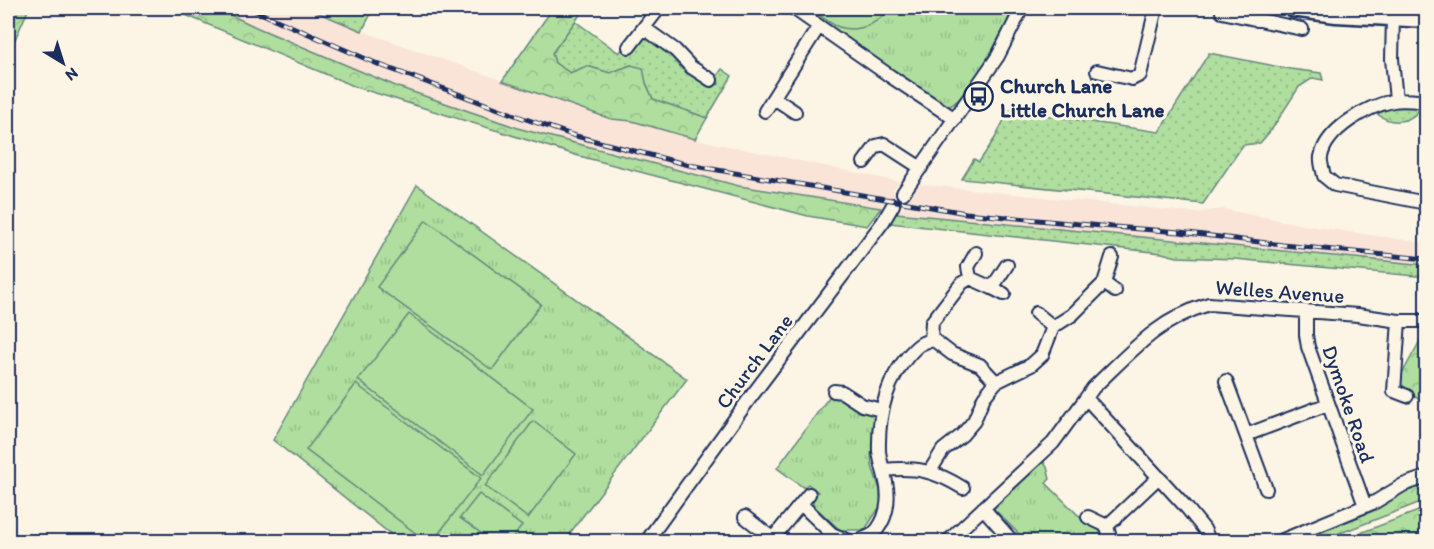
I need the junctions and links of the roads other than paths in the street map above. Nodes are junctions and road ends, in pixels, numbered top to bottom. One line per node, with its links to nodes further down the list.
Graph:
1 (659, 8): 11 (street)
2 (793, 8): 10 (street)
3 (1022, 8): 21 (street)
4 (1156, 8): 14 (street)
5 (1292, 8): 8 (main road)
6 (1222, 12): 7 (street)
7 (1258, 14): 12 (street)
8 (1393, 18): 9 (main road); 17 (street)
9 (1426, 19)
10 (819, 26): 16 (street); 21 (street)
11 (644, 28): 13 (street); 15 (street)
12 (1302, 29)
13 (629, 48)
14 (1097, 72)
15 (711, 80)
16 (774, 98): 19 (street); 20 (street)
17 (1396, 100): 18 (street); 25 (street)
18 (1426, 102)
19 (765, 111)
20 (795, 112)
21 (955, 119): 23 (street)
22 (864, 162): 23 (street)
23 (921, 168): 24 (street)
24 (903, 193)
25 (1426, 203)
26 (893, 205): 61 (street, Church Lane)
27 (976, 253): 30 (street)
28 (1112, 258): 31 (street)
29 (1007, 265): 32 (street)
30 (970, 278): 32 (street); 40 (street)
31 (1104, 283): 33 (street); 39 (street)
32 (992, 288): 34 (street)
33 (1115, 291)
34 (1004, 294)
35 (1036, 313): 39 (street)
36 (1306, 313): 37 (street, Welles Avenue); 45 (street, Welles Avenue); 46 (street, Dymoke Road)
37 (1399, 321): 38 (street, Welles Avenue); 44 (street)
38 (1426, 321)
39 (1053, 327): 42 (street)
40 (931, 340): 42 (street); 47 (street)
41 (1226, 381): 48 (street)
42 (996, 382): 50 (street)
43 (834, 391): 47 (street)
44 (1407, 396)
45 (1086, 398): 51 (street); 56 (street, Welles Avenue)
46 (1328, 404): 48 (street); 55 (street, Dymoke Road)
47 (881, 410): 49 (street)
48 (1246, 435): 54 (street)
49 (883, 470): 50 (street); 62 (street)
50 (930, 471): 53 (street)
51 (1159, 477): 59 (street); 66 (street)
52 (1426, 477): 55 (street)
53 (963, 488)
54 (1266, 489)
55 (1365, 506): 67 (street)
56 (983, 508): 63 (street, Welles Avenue); 64 (street)
57 (745, 517): 60 (street)
58 (1088, 517): 59 (street)
59 (1107, 526): 65 (street)
60 (771, 540): 62 (street)
61 (646, 542)
62 (854, 542)
63 (947, 542)
64 (1013, 542)
65 (1112, 542)
66 (1210, 542)
67 (1278, 542)

